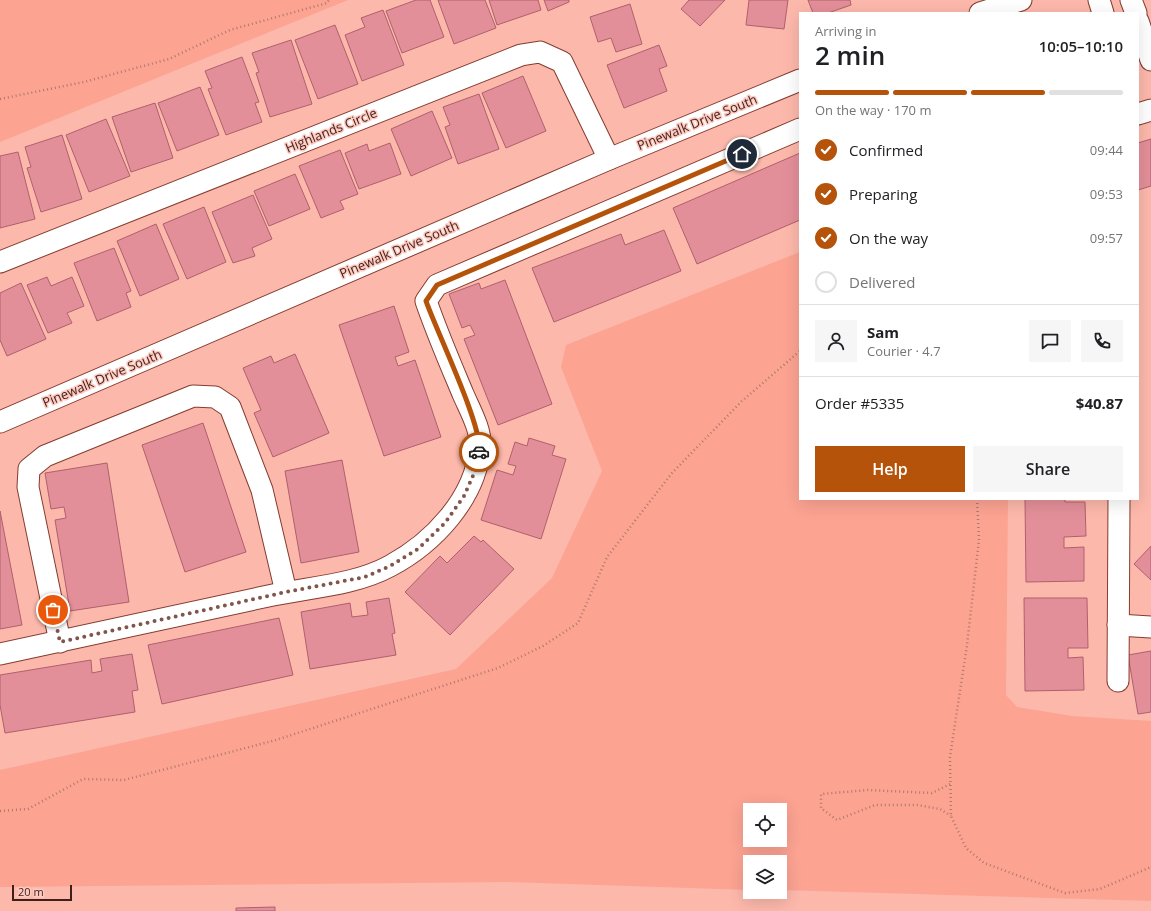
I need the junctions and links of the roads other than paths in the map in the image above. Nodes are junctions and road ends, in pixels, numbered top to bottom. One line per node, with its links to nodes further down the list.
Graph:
1 (1021, 0): 4 (street)
2 (1099, 0): 5 (street)
3 (1131, 0): 6 (street)
4 (983, 12)
5 (1103, 12)
6 (1136, 12)
7 (1139, 24): 8 (street)
8 (1151, 60)
9 (799, 80): 13 (street, Pinewalk Drive South)
10 (1151, 110): 11 (street)
11 (1139, 114)
12 (799, 129): 17 (street)
13 (609, 159): 14 (street, Highlands Circle); 15 (street, Pinewalk Drive South)
14 (0, 262)
15 (0, 422)
16 (1119, 500): 18 (street)
17 (286, 592): 20 (street); 20 (street)
18 (1118, 625): 19 (street); 22 (street)
19 (1151, 627)
20 (60, 642): 21 (street)
21 (0, 654)
22 (1118, 681)

